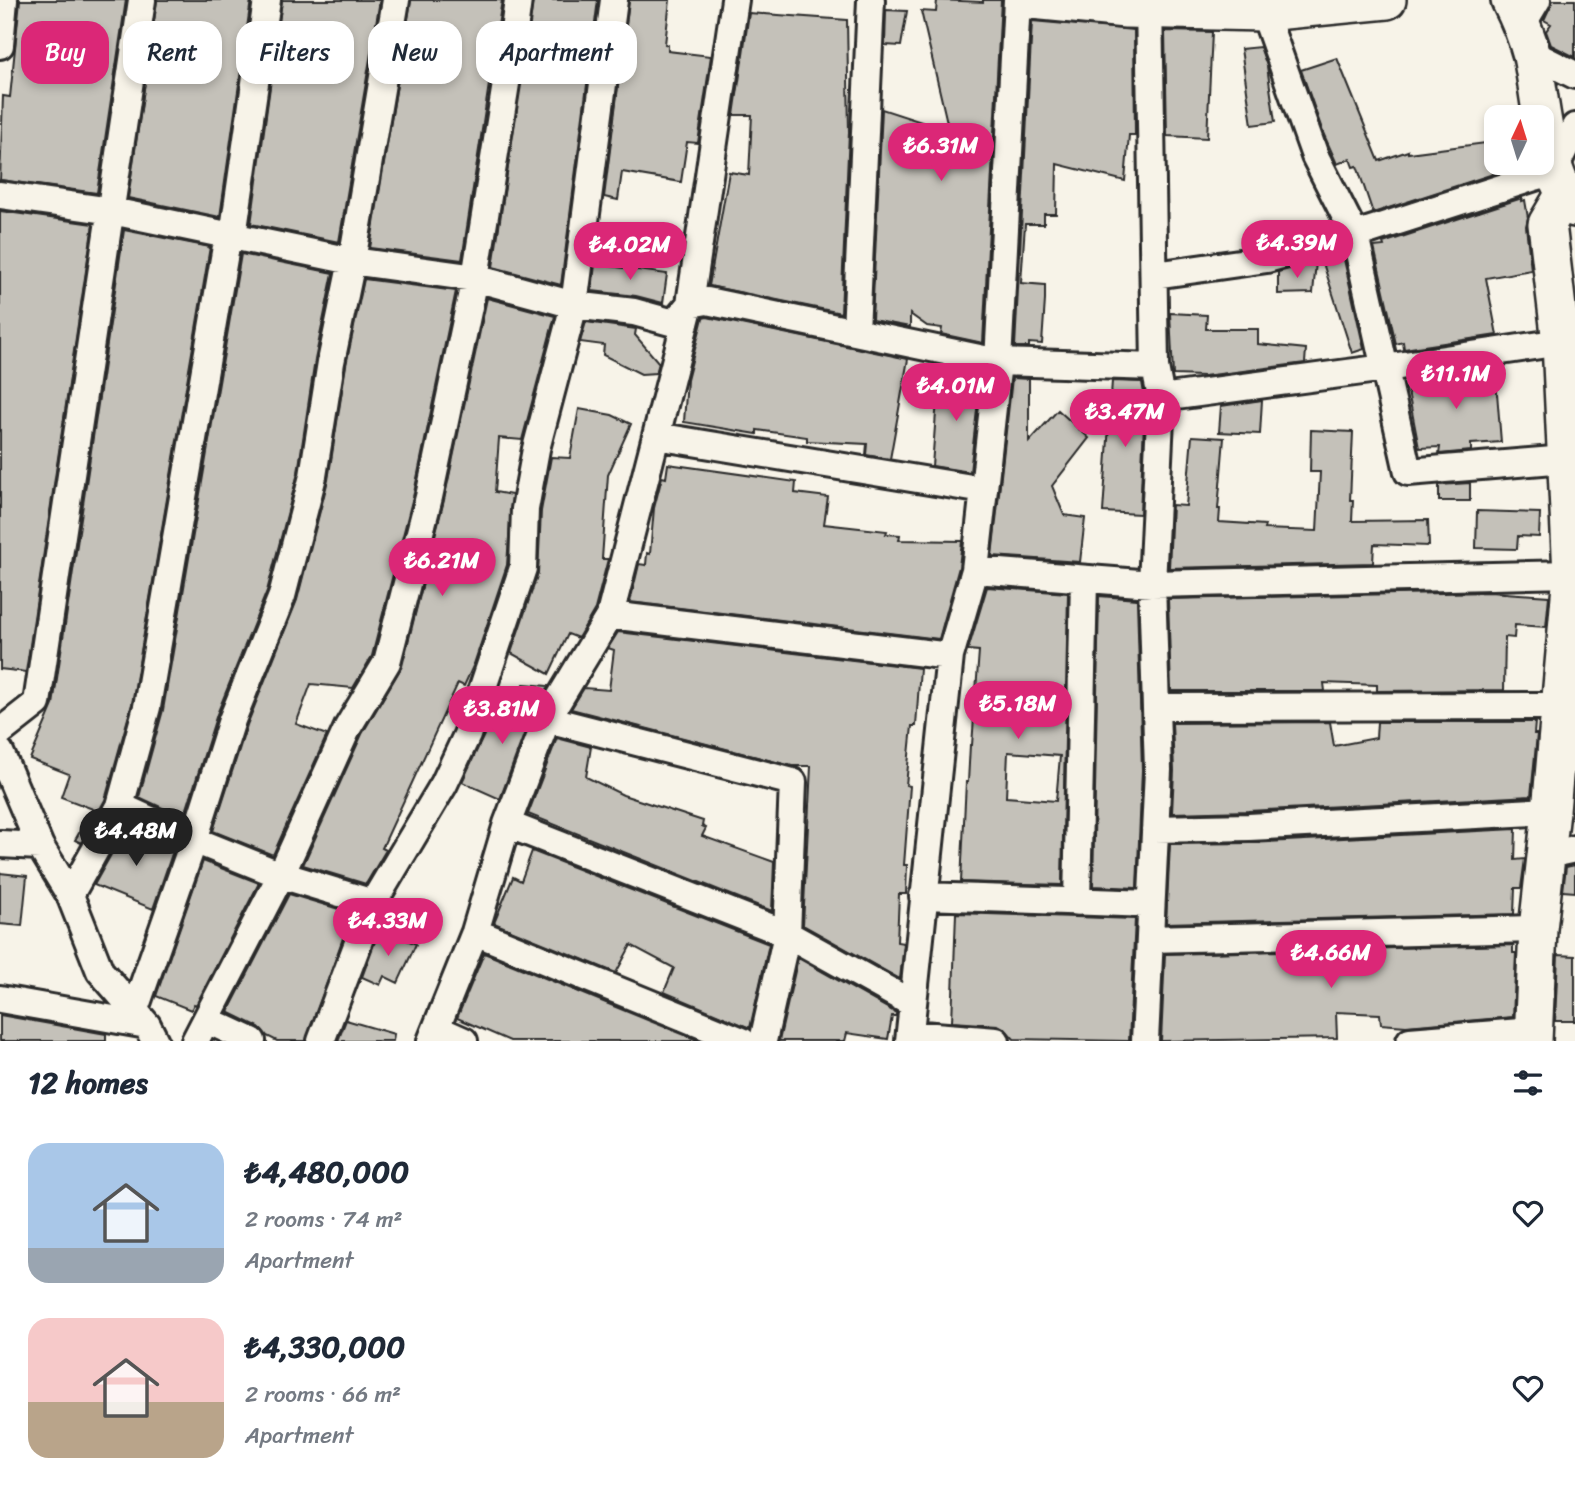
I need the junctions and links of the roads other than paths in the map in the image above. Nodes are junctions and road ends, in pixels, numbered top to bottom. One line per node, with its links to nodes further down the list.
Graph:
1 (4, 0): 15 (street)
2 (142, 0): 20 (street)
3 (267, 0): 22 (street)
4 (397, 0): 23 (street)
5 (517, 0): 25 (street)
6 (614, 0): 27 (street)
7 (735, 0): 26 (street)
8 (871, 0): 28 (street)
9 (1017, 0): 30 (street)
10 (1032, 0): 12 (street)
11 (1387, 0): 13 (street)
12 (1148, 5): 13 (street); 24 (street)
13 (1264, 6): 21 (street)
14 (1525, 20): 16 (street); 18 (street)
15 (0, 45)
16 (1575, 75)
17 (1575, 127): 18 (street)
18 (1564, 191): 21 (street); 29 (street)
19 (0, 195): 20 (street)
20 (112, 211): 22 (street); 47 (street)
21 (1355, 235): 24 (street); 32 (street)
22 (230, 236): 23 (street); 49 (street)
23 (352, 261): 25 (street); 53 (street)
24 (1155, 275): 31 (street)
25 (475, 278): 27 (street); 57 (street)
26 (690, 304): 27 (street); 28 (street); 34 (street)
27 (574, 305): 61 (street)
28 (856, 332): 30 (street)
29 (1561, 342): 32 (street); 35 (street)
30 (998, 362): 31 (street); 36 (street)
31 (1155, 367): 33 (street)
32 (1385, 369): 33 (street); 35 (street)
33 (1161, 398): 40 (street)
34 (656, 436): 36 (street); 41 (street)
35 (1566, 459): 38 (street)
36 (984, 490): 37 (street)
37 (975, 570): 39 (street); 43 (street)
38 (1572, 574): 40 (street); 42 (street)
39 (1084, 579): 40 (street); 60 (street)
40 (1152, 584): 45 (street)
41 (610, 615): 43 (street); 46 (street)
42 (1571, 634): 44 (street)
43 (950, 656): 59 (street)
44 (1560, 706): 45 (street); 50 (street)
45 (1156, 707): 52 (street)
46 (547, 719): 51 (street); 65 (street)
47 (0, 732)
48 (0, 752): 55 (street)
49 (120, 806): 53 (street); 58 (street)
50 (1551, 811): 52 (street); 56 (street)
51 (507, 824): 64 (street); 65 (street)
52 (1155, 829): 62 (street)
53 (194, 840): 57 (street); 69 (street)
54 (0, 844): 55 (street)
55 (40, 846): 58 (street)
56 (1561, 852): 63 (street)
57 (281, 875): 61 (street); 70 (street)
58 (69, 895): 69 (street)
59 (923, 896): 60 (street); 68 (street)
60 (1077, 902): 62 (street)
61 (373, 903): 76 (street)
62 (1151, 904): 66 (street)
63 (1538, 929): 66 (street); 72 (street)
64 (475, 932): 71 (street); 78 (street)
65 (787, 934): 68 (street); 79 (street)
66 (1150, 939): 81 (street)
67 (0, 999): 69 (street)
68 (912, 1004): 73 (street)
69 (145, 1026)
70 (201, 1030): 75 (street)
71 (434, 1035): 77 (street)
72 (1533, 1036): 74 (street)
73 (910, 1038): 80 (street)
74 (1478, 1038): 82 (street)
75 (251, 1041)
76 (321, 1041)
77 (464, 1041)
78 (742, 1041)
79 (763, 1041)
80 (996, 1041)
81 (1145, 1041)
82 (1410, 1041)

